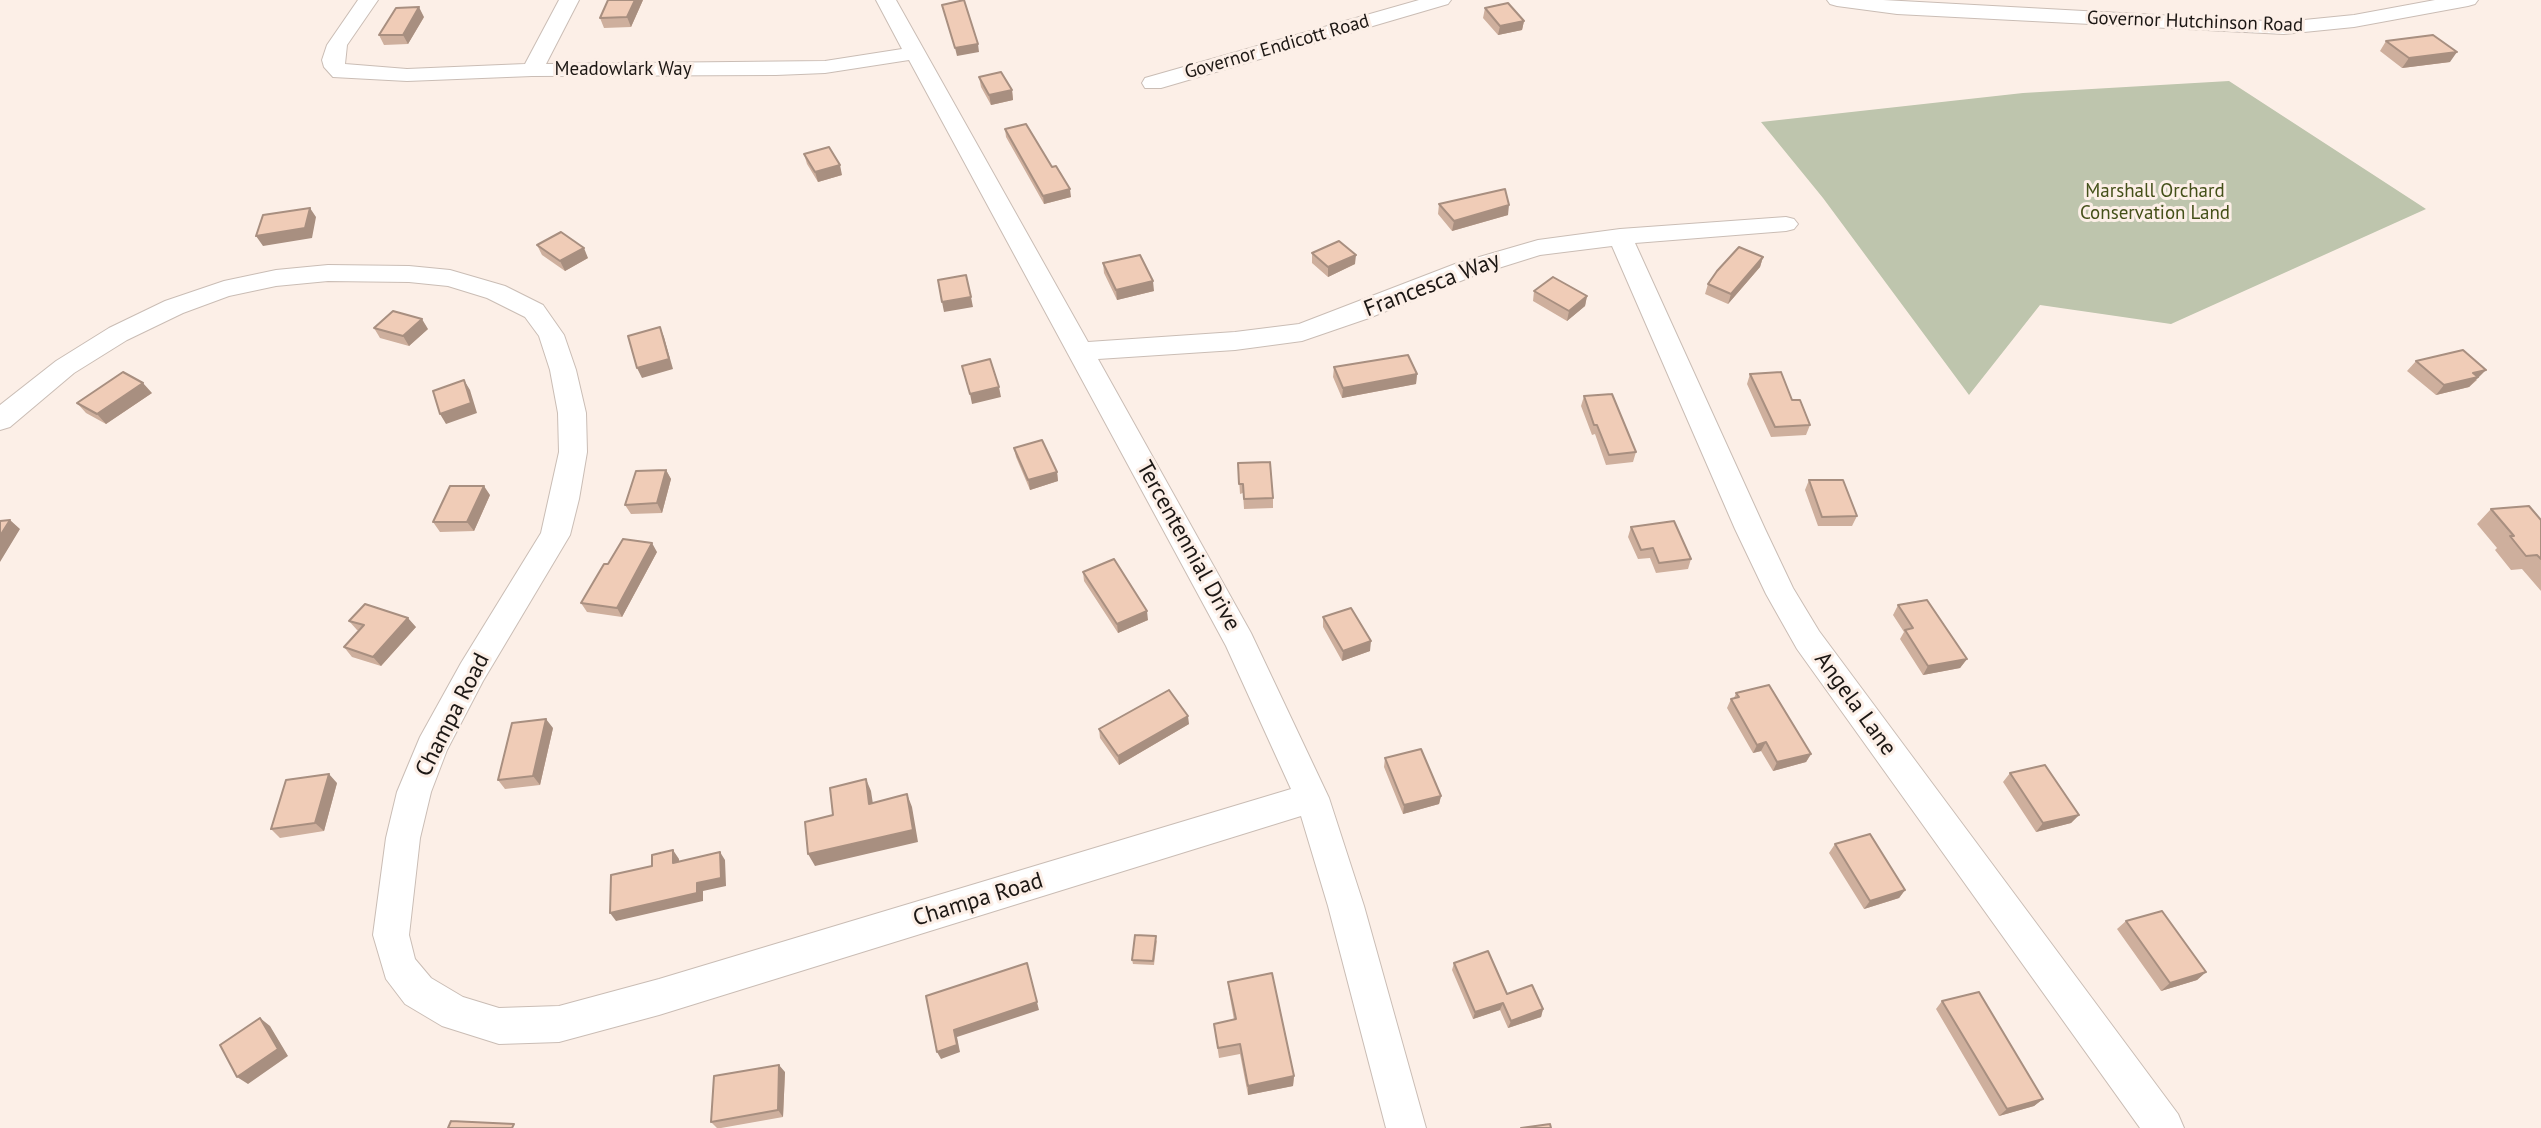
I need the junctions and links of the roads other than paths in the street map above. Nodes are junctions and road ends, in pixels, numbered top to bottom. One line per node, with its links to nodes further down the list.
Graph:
1 (368, 0): 10 (street, Meadowlark Way)
2 (569, 0): 10 (street)
3 (886, 0): 9 (street, Tercentennial Drive)
4 (1441, 0): 11 (street, Governor Endicott Road)
5 (1837, 0): 8 (street, Governor Hutchinson Road)
6 (2170, 0): 8 (street)
7 (2468, 0): 8 (street, Governor Hutchinson Road)
8 (2193, 24)
9 (915, 53): 10 (street, Meadowlark Way); 14 (street, Tercentennial Drive)
10 (532, 71)
11 (1153, 83)
12 (1786, 224): 13 (street, Francesca Way)
13 (1620, 237): 14 (street, Francesca Way); 18 (street, Angela Lane)
14 (1080, 351): 16 (street, Tercentennial Drive)
15 (0, 420): 16 (street, Champa Road)
16 (1312, 798): 17 (street, Tercentennial Drive)
17 (1406, 1128)
18 (2164, 1128)

